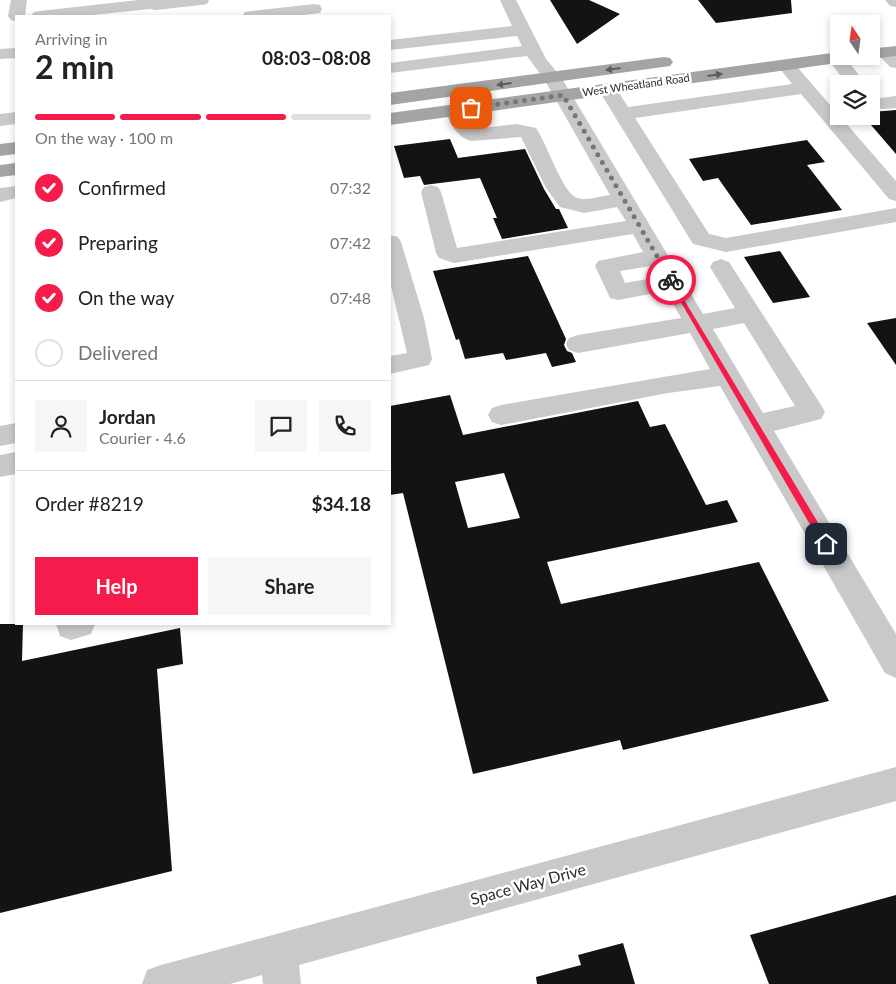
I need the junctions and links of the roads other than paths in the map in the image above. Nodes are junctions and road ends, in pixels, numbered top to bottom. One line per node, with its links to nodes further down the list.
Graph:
1 (19, 0): 7 (street)
2 (201, 0): 5 (street)
3 (508, 0): 11 (street)
4 (525, 0): 11 (street)
5 (157, 7): 8 (street); 9 (street)
6 (314, 8): 10 (street)
7 (15, 15)
8 (53, 15)
9 (129, 15)
10 (259, 15)
11 (531, 28): 12 (street); 13 (street)
12 (391, 45)
13 (533, 50): 19 (street); 20 (street)
14 (15, 53): 15 (street)
15 (0, 54)
16 (830, 59): 18 (main road, West Wheatland Road)
17 (681, 60): 20 (main road, West Wheatland Road, one-way to 20)
18 (786, 65): 21 (street); 22 (main road, West Wheatland Road, one-way to 18)
19 (391, 68)
20 (562, 77): 22 (main road, West Wheatland Road); 23 (main road, West Wheatland Road, one-way to 23); 26 (main road, West Wheatland Road); 39 (street)
21 (805, 88): 27 (street); 37 (street)
22 (608, 89): 27 (street)
23 (391, 99)
24 (896, 102): 25 (street)
25 (880, 103)
26 (454, 110): 29 (main road, West Wheatland Road); 39 (street)
27 (623, 114): 40 (street)
28 (15, 118): 30 (street)
29 (391, 119)
30 (0, 120)
31 (15, 148): 32 (main road)
32 (0, 150)
33 (15, 169): 34 (main road)
34 (0, 171)
35 (15, 192): 38 (street)
36 (431, 192): 41 (street)
37 (896, 194)
38 (0, 195)
39 (624, 199): 41 (street)
40 (896, 215)
41 (640, 226): 43 (street)
42 (391, 245): 49 (street)
43 (658, 257): 45 (street); 45 (street)
44 (721, 267): 46 (street)
45 (673, 282): 47 (street)
46 (750, 314): 47 (street); 52 (street)
47 (696, 323): 48 (street); 50 (street)
48 (578, 344)
49 (391, 365)
50 (728, 376): 51 (street); 52 (street)
51 (501, 415)
52 (756, 425): 57 (street)
53 (15, 434): 54 (street)
54 (0, 436)
55 (15, 463): 56 (street)
56 (0, 466)
57 (896, 663)
58 (896, 784): 59 (street, Space Way Drive)
59 (280, 968): 60 (street, Space Way Drive)
60 (161, 984)

